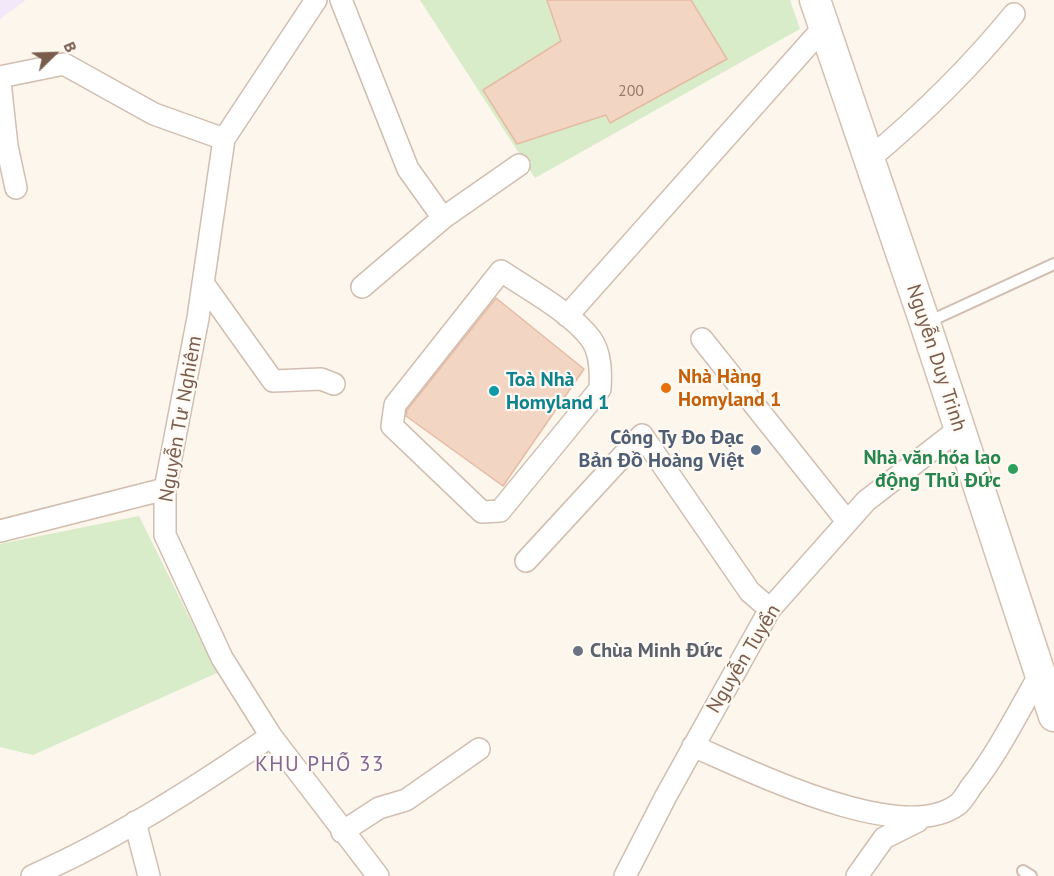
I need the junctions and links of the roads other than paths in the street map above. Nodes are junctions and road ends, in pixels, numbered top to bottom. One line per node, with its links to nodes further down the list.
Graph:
1 (316, 0): 7 (street, Nguyễn Tư Nghiêm)
2 (341, 0): 11 (street)
3 (819, 14): 8 (main road, Nguyễn Duy Trinh); 15 (street)
4 (1014, 14): 8 (street)
5 (0, 77): 7 (street)
6 (0, 82): 10 (street)
7 (224, 139): 13 (street, Nguyễn Tư Nghiêm)
8 (868, 160): 16 (main road, Nguyễn Duy Trinh)
9 (519, 165): 11 (street)
10 (16, 188)
11 (443, 218): 14 (street)
12 (1054, 264): 16 (lane)
13 (203, 284): 18 (street); 20 (street, Nguyễn Tư Nghiêm)
14 (362, 287)
15 (567, 316): 15 (street)
16 (925, 323): 19 (main road, Nguyễn Duy Trinh)
17 (702, 339): 21 (street)
18 (334, 384)
19 (959, 429): 21 (street, Nguyễn Tuyển); 25 (main road, Nguyễn Duy Trinh)
20 (165, 489): 22 (street); 27 (street, Nguyễn Tư Nghiêm)
21 (846, 520): 24 (street, Nguyễn Tuyển)
22 (0, 531)
23 (526, 561): 24 (street)
24 (770, 609): 28 (street, Nguyễn Tuyển)
25 (1040, 674): 26 (main road, Nguyễn Duy Trinh); 30 (street)
26 (1054, 716)
27 (271, 736): 31 (street); 32 (street, Nguyễn Tư Nghiêm)
28 (693, 746): 30 (street); 36 (street, Nguyễn Tuyển)
29 (479, 749): 32 (street)
30 (921, 819): 37 (street)
31 (135, 822): 33 (street); 34 (street)
32 (342, 832): 35 (street, Nguyễn Tư Nghiêm)
33 (32, 876)
34 (148, 876)
35 (378, 876)
36 (626, 876)
37 (857, 876)

